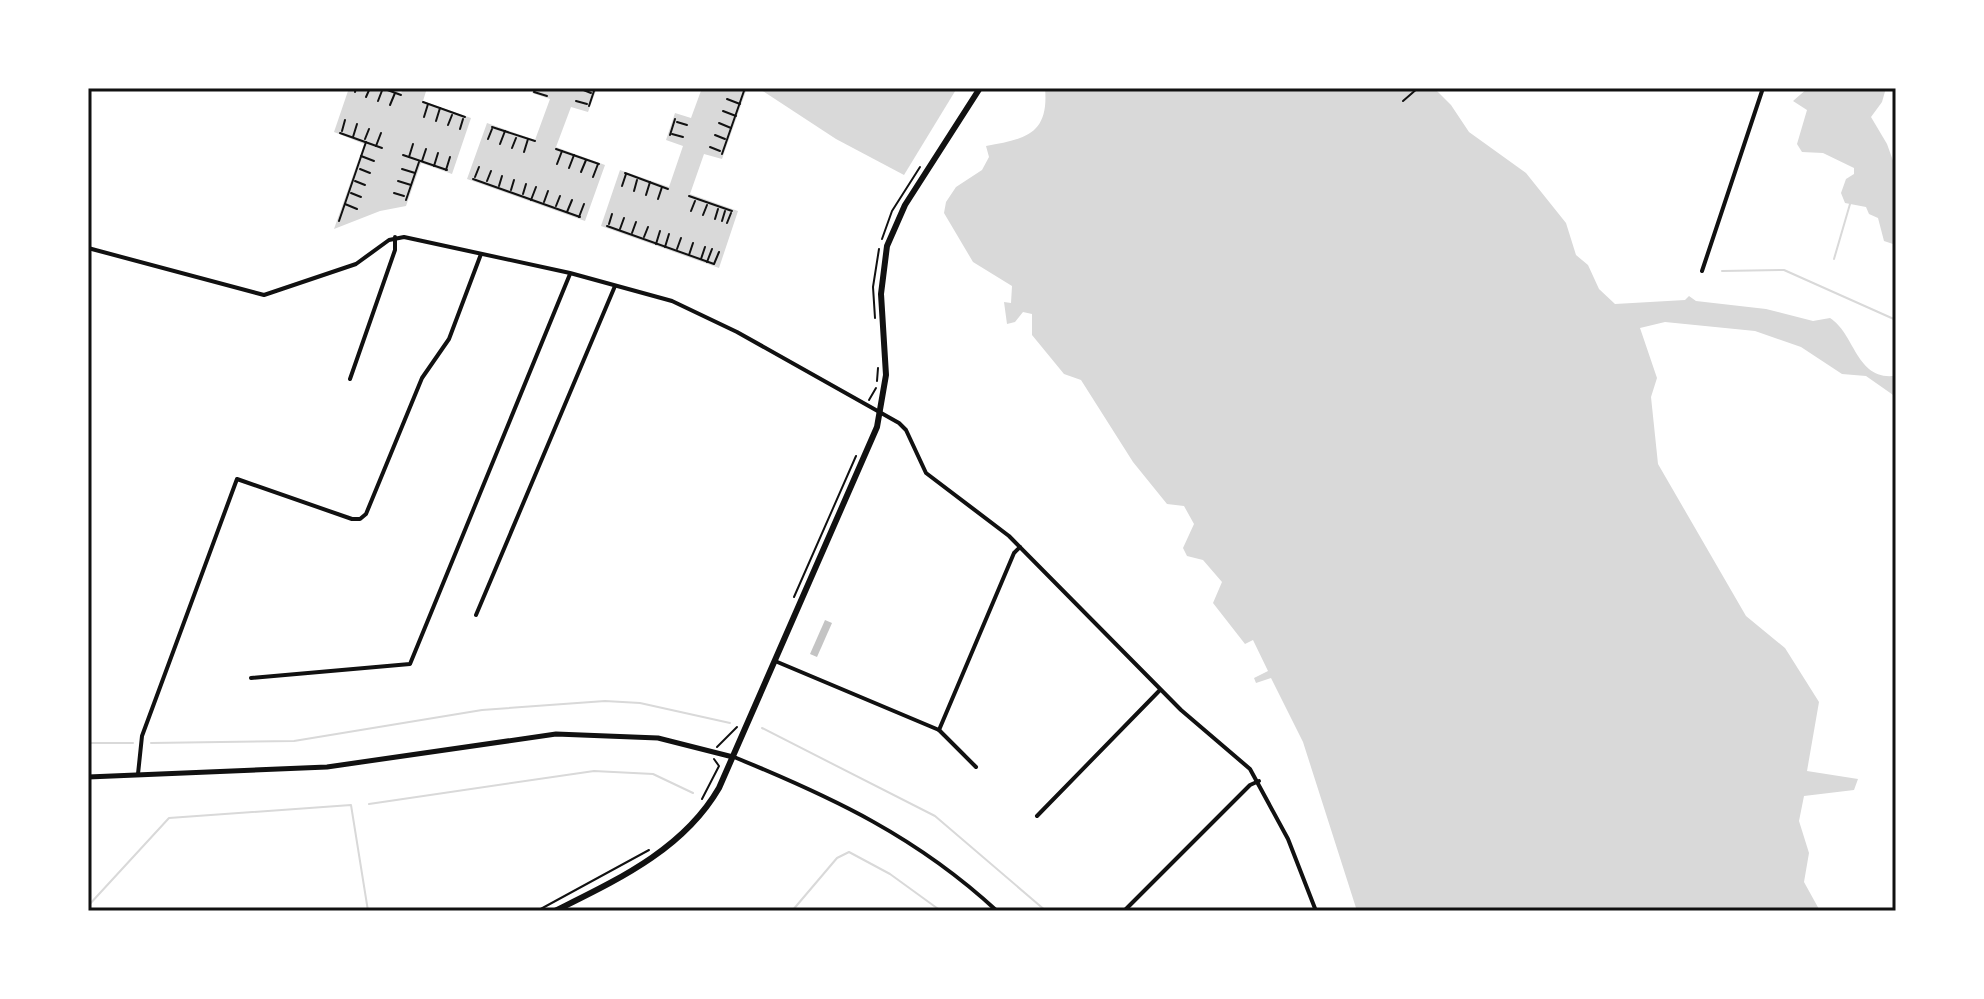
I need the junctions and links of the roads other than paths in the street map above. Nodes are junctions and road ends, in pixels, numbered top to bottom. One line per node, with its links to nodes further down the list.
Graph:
1 (980, 88): 10 (main road)
2 (1763, 88): 6 (street)
3 (395, 237): 4 (street); 5 (street); 9 (street)
4 (88, 248)
5 (481, 254): 7 (street); 20 (street)
6 (1702, 271)
7 (570, 273): 8 (street); 14 (street)
8 (615, 284): 10 (street); 12 (street)
9 (350, 379)
10 (880, 412): 11 (street); 13 (main road)
11 (1020, 547): 15 (street); 16 (street)
12 (476, 615)
13 (775, 661): 16 (street); 17 (main road)
14 (251, 678)
15 (1160, 690): 21 (street); 22 (street)
16 (939, 730): 18 (street)
17 (734, 757): 20 (street); 23 (main road); 24 (street)
18 (976, 767)
19 (88, 777): 20 (street)
20 (138, 777)
21 (1259, 781): 25 (street); 26 (street)
22 (1037, 816)
23 (555, 911)
24 (997, 911)
25 (1124, 911)
26 (1316, 911)

